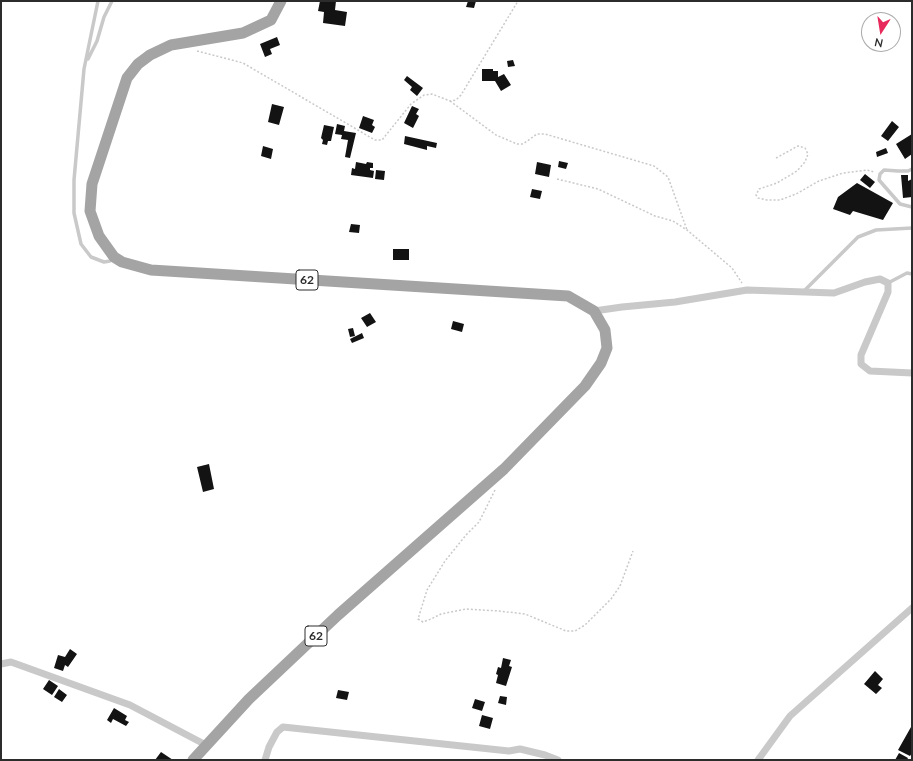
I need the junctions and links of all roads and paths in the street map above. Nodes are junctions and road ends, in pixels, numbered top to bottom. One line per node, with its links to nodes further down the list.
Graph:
1 (98, 1): 6 (lane)
2 (112, 1): 6 (lane)
3 (281, 1): 15 (main road)
4 (518, 1): 7 (path)
5 (193, 50): 7 (path)
6 (84, 69): 15 (lane)
7 (450, 101): 14 (path)
8 (776, 158): 10 (path)
9 (912, 169): 10 (lane)
10 (880, 174): 12 (lane)
11 (557, 179): 14 (path)
12 (912, 207)
13 (912, 228): 19 (lane)
14 (687, 230): 18 (path)
15 (114, 257): 20 (main road, 62)
16 (912, 274): 17 (lane)
17 (888, 284): 19 (street); 21 (street)
18 (747, 290): 19 (street); 20 (street)
19 (804, 291)
20 (594, 311): 22 (main road, 62)
21 (912, 373)
22 (498, 474): 23 (path); 26 (main road, 62)
23 (633, 551)
24 (912, 608): 30 (street)
25 (1, 664): 26 (street)
26 (206, 745): 27 (main road, 62)
27 (193, 760)
28 (265, 760): 29 (street)
29 (558, 760)
30 (758, 760)

